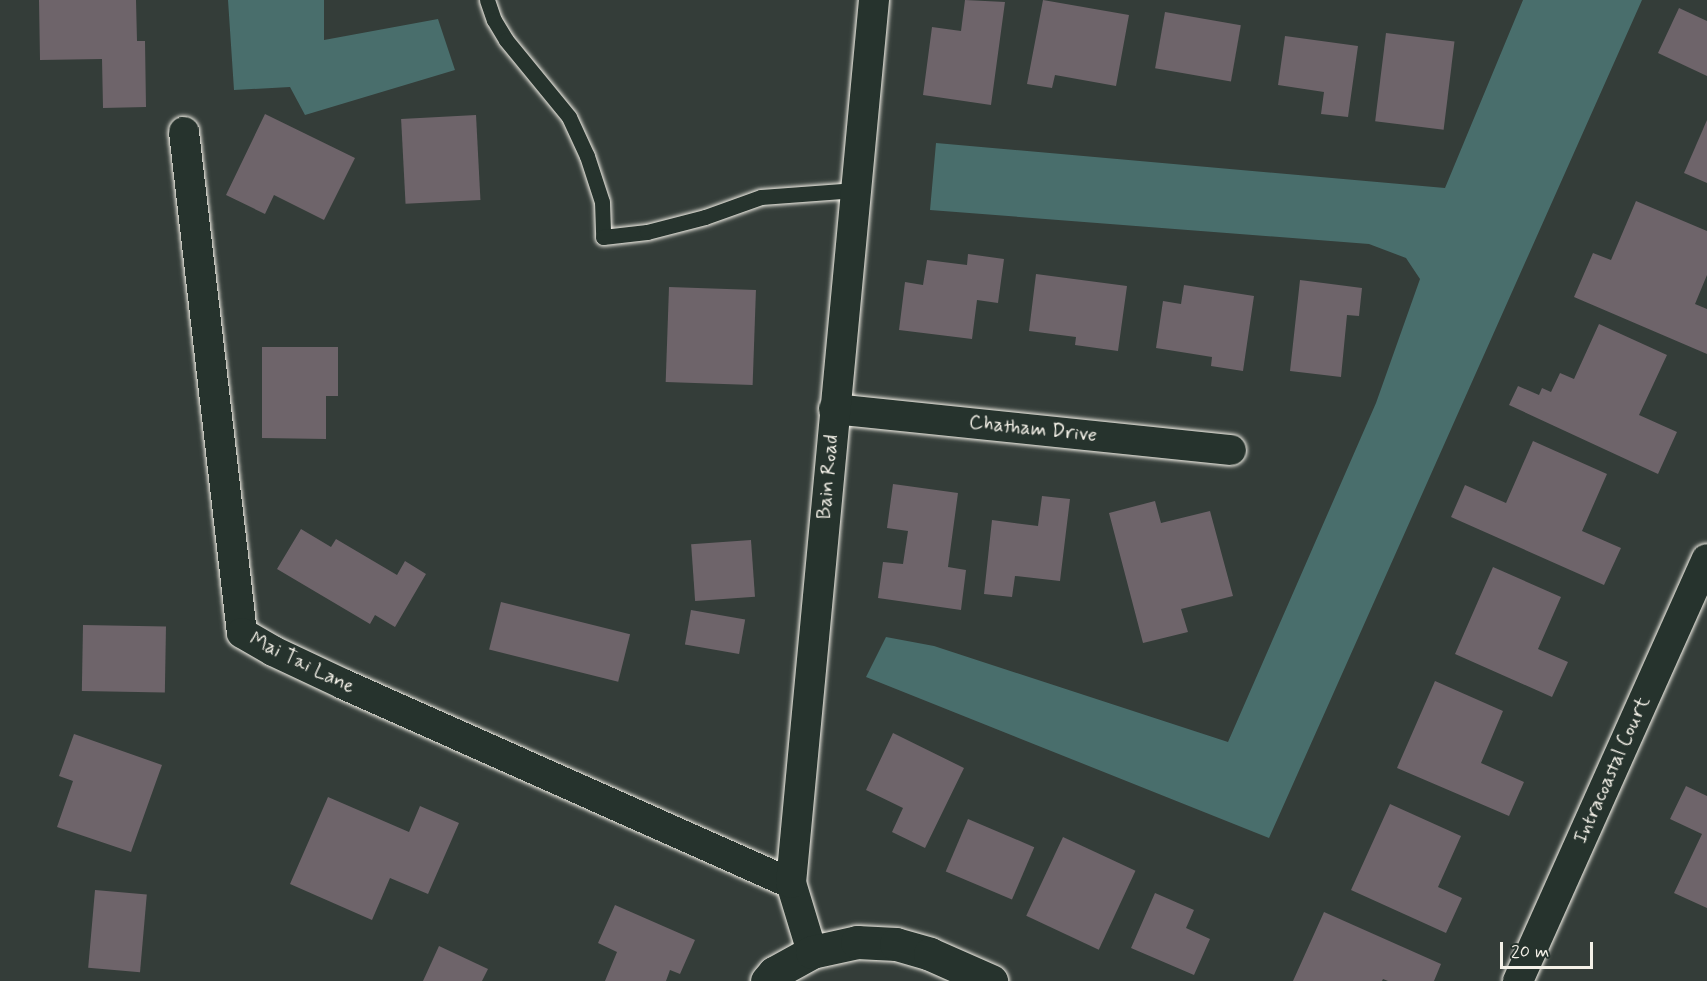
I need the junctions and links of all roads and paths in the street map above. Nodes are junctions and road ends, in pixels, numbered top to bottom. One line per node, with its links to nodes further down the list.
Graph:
1 (487, 0): 4 (lane)
2 (874, 0): 4 (street, Bain Road)
3 (184, 132): 8 (street, Mai Tai Lane)
4 (856, 190): 5 (street, Bain Road)
5 (834, 410): 6 (street, Chatham Drive); 8 (street, Bain Road)
6 (1231, 450)
7 (1707, 558): 12 (street, Intracoastal Court)
8 (791, 883): 9 (street, Bain Road)
9 (812, 952): 10 (street); 11 (street)
10 (766, 981)
11 (991, 981)
12 (1518, 981)

